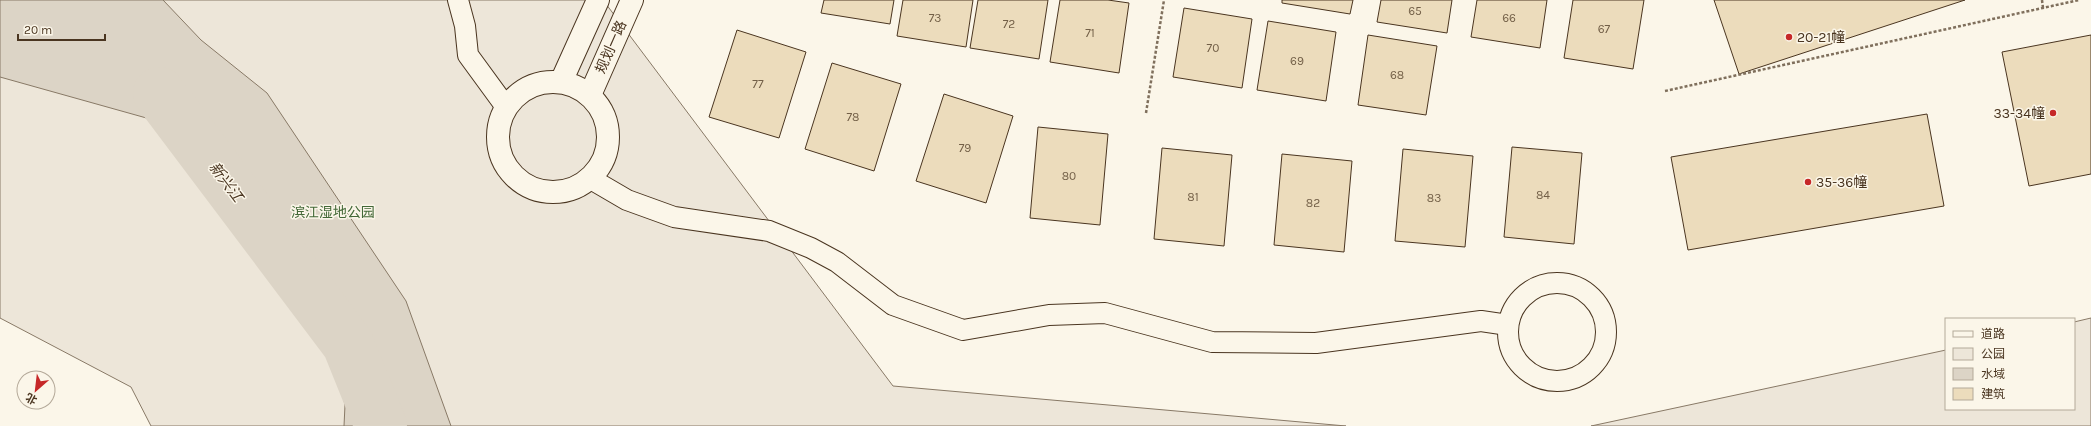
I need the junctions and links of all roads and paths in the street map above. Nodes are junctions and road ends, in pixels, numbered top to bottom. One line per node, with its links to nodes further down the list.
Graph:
1 (458, 0): 11 (street)
2 (598, 0): 8 (street)
3 (632, 0): 10 (street, 规划一路)
4 (1164, 0): 12 (path)
5 (2042, 0): 7 (path)
6 (2079, 0): 7 (path)
7 (2043, 8): 9 (path)
8 (561, 82): 10 (street); 11 (street)
9 (1665, 91)
10 (590, 95): 13 (street)
11 (506, 107): 13 (street)
12 (1146, 113)
13 (590, 179): 14 (street)
14 (1508, 325): 14 (street)

